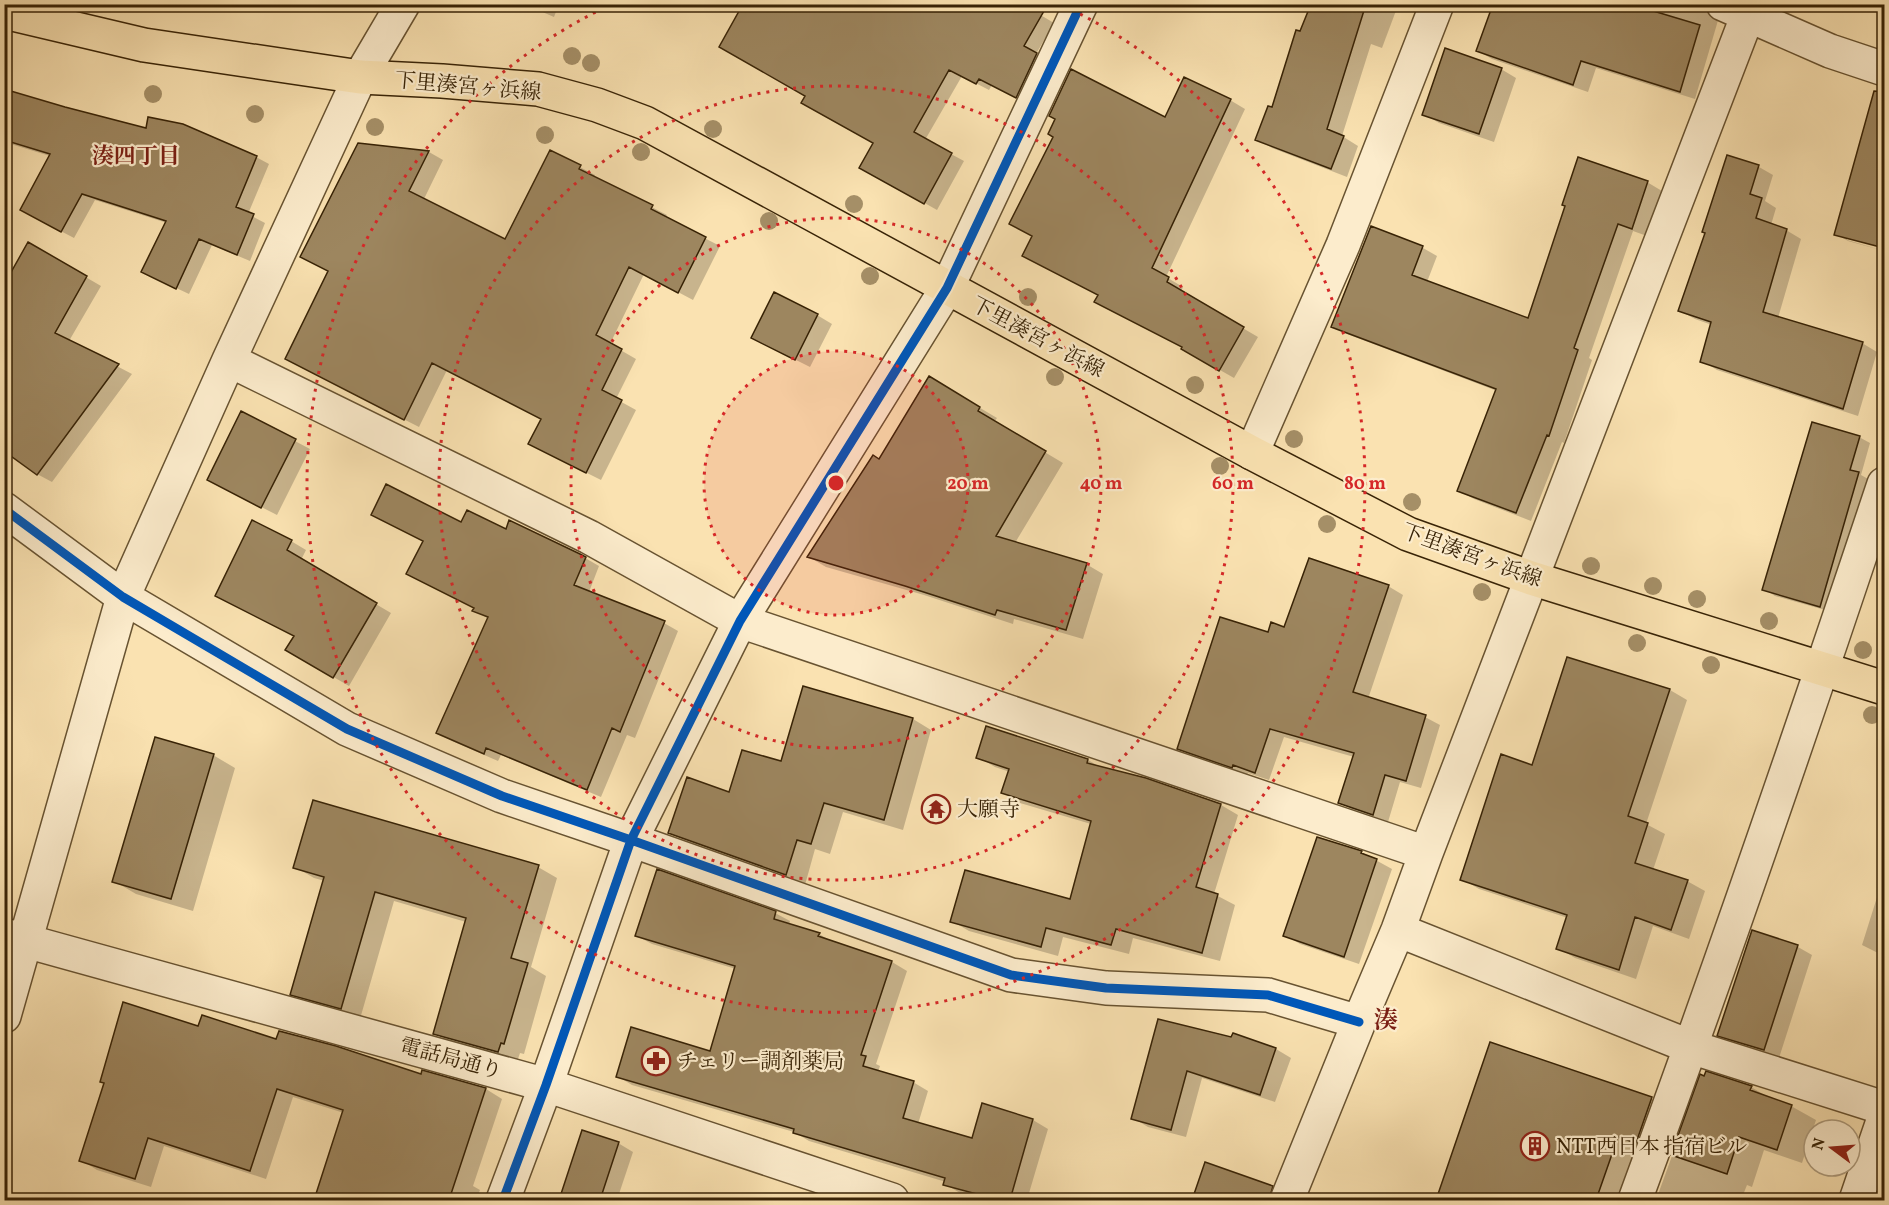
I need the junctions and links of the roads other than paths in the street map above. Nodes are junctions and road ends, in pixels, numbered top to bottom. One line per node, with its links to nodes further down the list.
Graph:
1 (403, 4): 7 (street)
2 (1081, 4): 8 (street)
3 (1437, 4): 10 (street)
4 (1741, 8): 6 (street); 13 (street)
5 (4, 12): 7 (main road, 下里湊宮ヶ浜線)
6 (1884, 69)
7 (360, 77): 8 (main road, 下里湊宮ヶ浜線); 9 (street)
8 (947, 288): 10 (main road, 下里湊宮ヶ浜線); 15 (street)
9 (229, 360): 14 (street); 15 (street)
10 (1252, 453): 13 (main road, 下里湊宮ヶ浜線)
11 (1884, 484): 16 (street)
12 (4, 509): 14 (street)
13 (1531, 578): 16 (main road, 下里湊宮ヶ浜線); 19 (street)
14 (123, 597): 18 (street); 21 (street)
15 (740, 621): 18 (street); 19 (street)
16 (1822, 669): 17 (main road, 下里湊宮ヶ浜線); 24 (street)
17 (1884, 688)
18 (631, 840): 23 (street); 25 (street)
19 (1426, 853): 20 (street)
20 (1398, 930): 23 (street); 24 (street)
21 (14, 938): 22 (street); 25 (street, 電話局通り)
22 (4, 1016)
23 (1359, 1022): 30 (street)
24 (1691, 1047): 26 (street); 31 (street)
25 (546, 1084): 28 (street); 29 (street, 電話局通り)
26 (1884, 1107)
27 (1884, 1118): 32 (street)
28 (503, 1200)
29 (892, 1200)
30 (1287, 1200)
31 (1635, 1200)
32 (1856, 1200)

